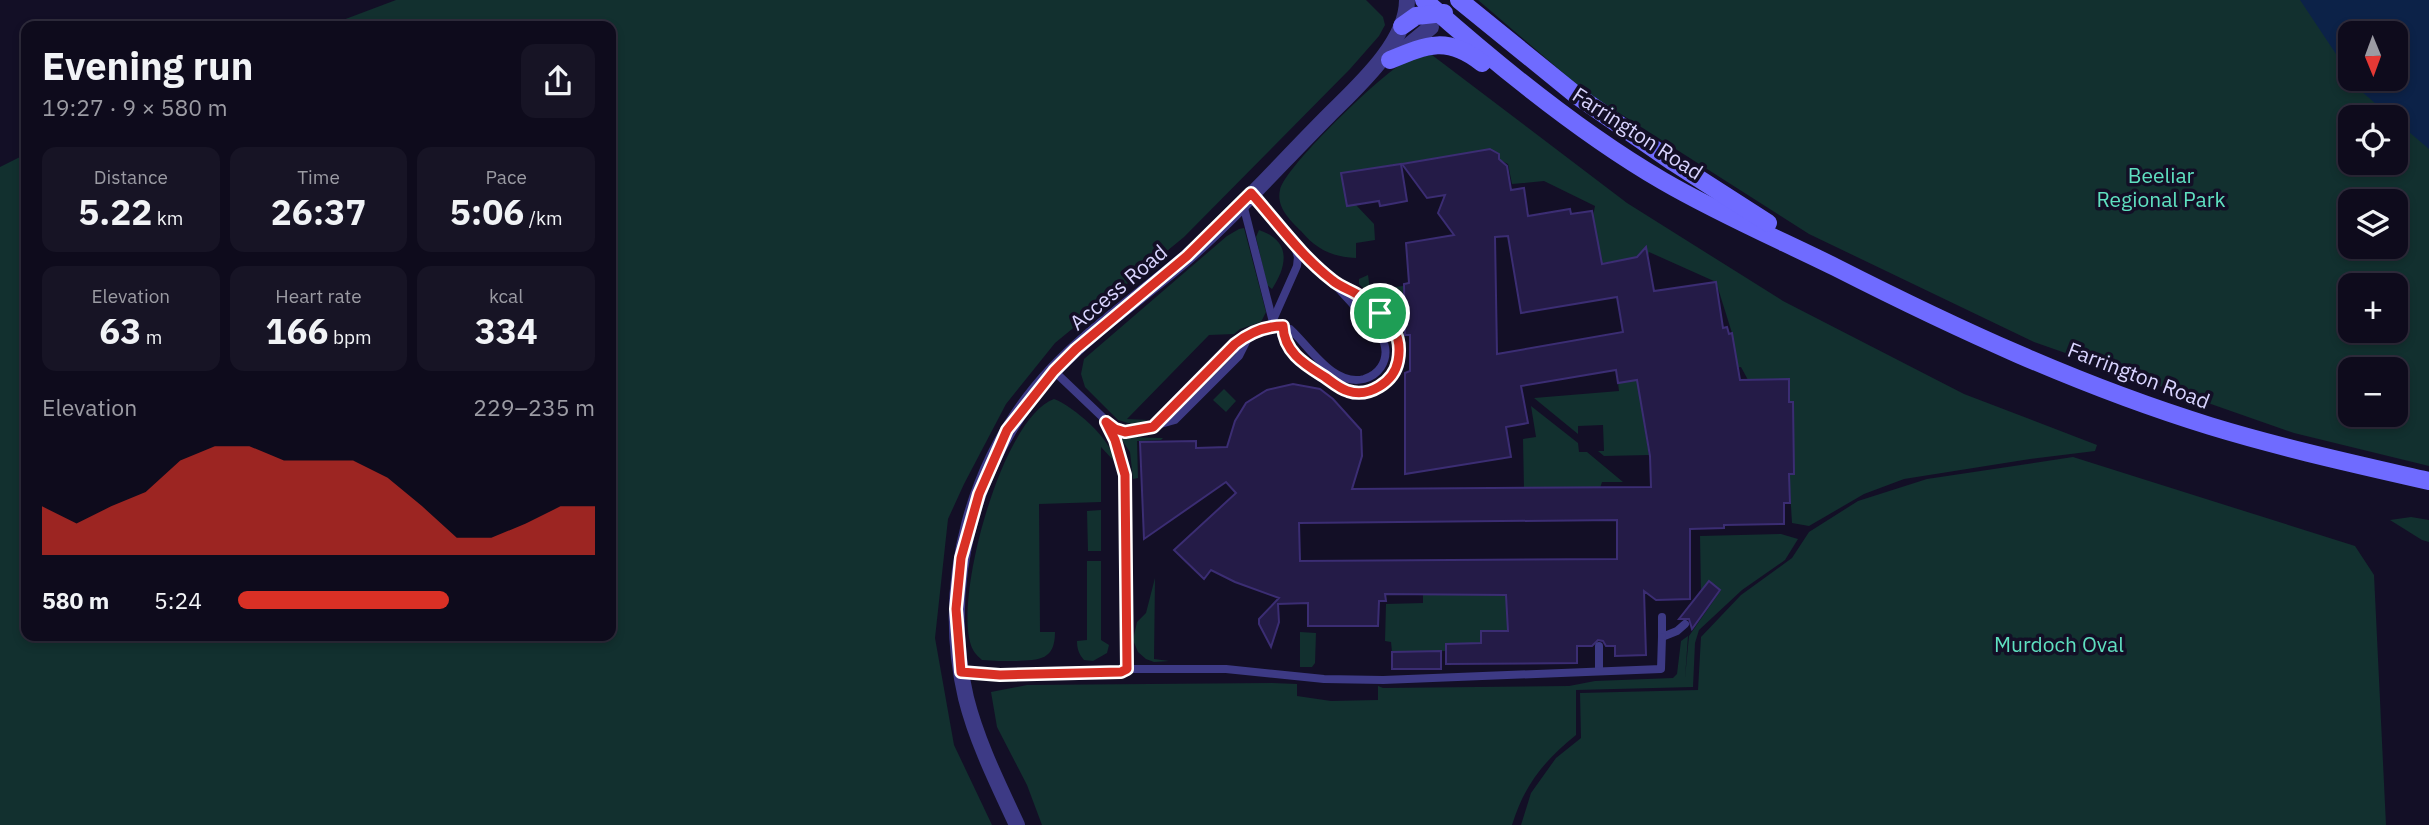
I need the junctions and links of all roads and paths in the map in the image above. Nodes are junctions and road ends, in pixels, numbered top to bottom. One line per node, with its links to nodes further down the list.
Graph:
1 (1407, 0): 5 (street, Access Road)
2 (1424, 0): 4 (main road, Farrington Road)
3 (1459, 0): 7 (main road, Farrington Road)
4 (1438, 14): 5 (main road); 6 (street, Access Road); 7 (main road); 8 (main road, Farrington Road)
5 (1402, 26): 6 (street, Access Road)
6 (1383, 64): 8 (main road); 9 (street, Access Road)
7 (1541, 65): 11 (main road, Farrington Road)
8 (1656, 177): 11 (main road, Farrington Road)
9 (1247, 198): 10 (lane); 13 (lane); 14 (street, Access Road)
10 (1291, 239): 12 (lane); 13 (lane)
11 (1847, 274): 16 (main road, Farrington Road)
12 (1334, 282): 13 (lane); 13 (lane)
13 (1274, 325): 15 (lane)
14 (1054, 371): 15 (lane); 23 (street, Access Road)
15 (1106, 422): 21 (lane)
16 (2429, 481)
17 (1662, 617): 19 (lane)
18 (1685, 624): 19 (lane)
19 (1662, 637): 22 (lane)
20 (1599, 646): 22 (lane)
21 (1127, 669): 22 (lane); 23 (lane)
22 (1599, 671)
23 (961, 672): 24 (street, Access Road)
24 (1017, 825)

